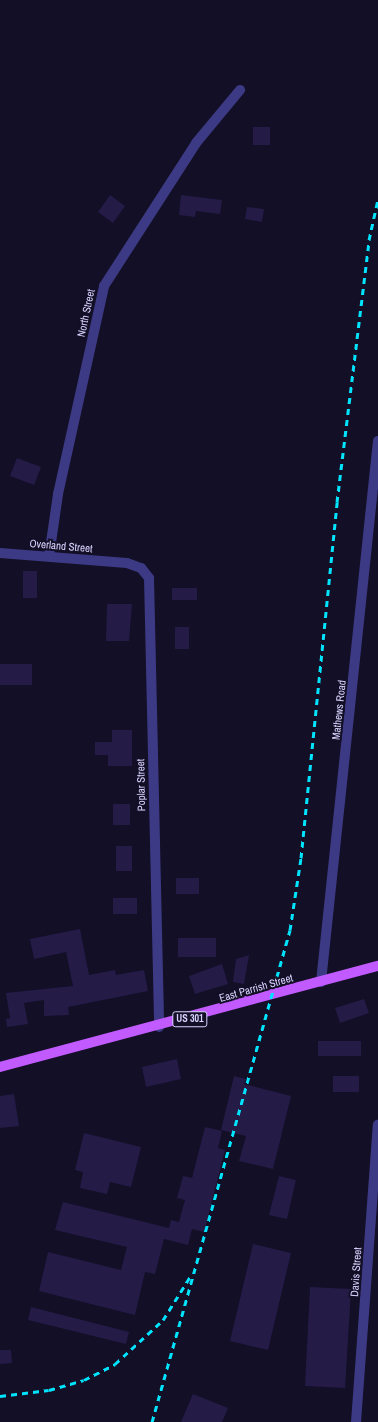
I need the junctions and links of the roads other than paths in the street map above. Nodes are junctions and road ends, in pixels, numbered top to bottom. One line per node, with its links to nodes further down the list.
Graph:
1 (240, 90): 4 (street, North Street)
2 (378, 441): 7 (street, Mathews Road)
3 (0, 553): 4 (street, Overland Street)
4 (49, 556): 5 (street, Overland Street)
5 (119, 563): 8 (street, Poplar Street)
6 (378, 966): 7 (main road, East Parrish Street / US 301)
7 (321, 982): 8 (main road, East Parrish Street / US 301)
8 (159, 1027): 9 (main road, East Parrish Street / US 301)
9 (0, 1067)
10 (378, 1125): 11 (street, Davis Street)
11 (376, 1185): 12 (street, Davis Street)
12 (356, 1422)

